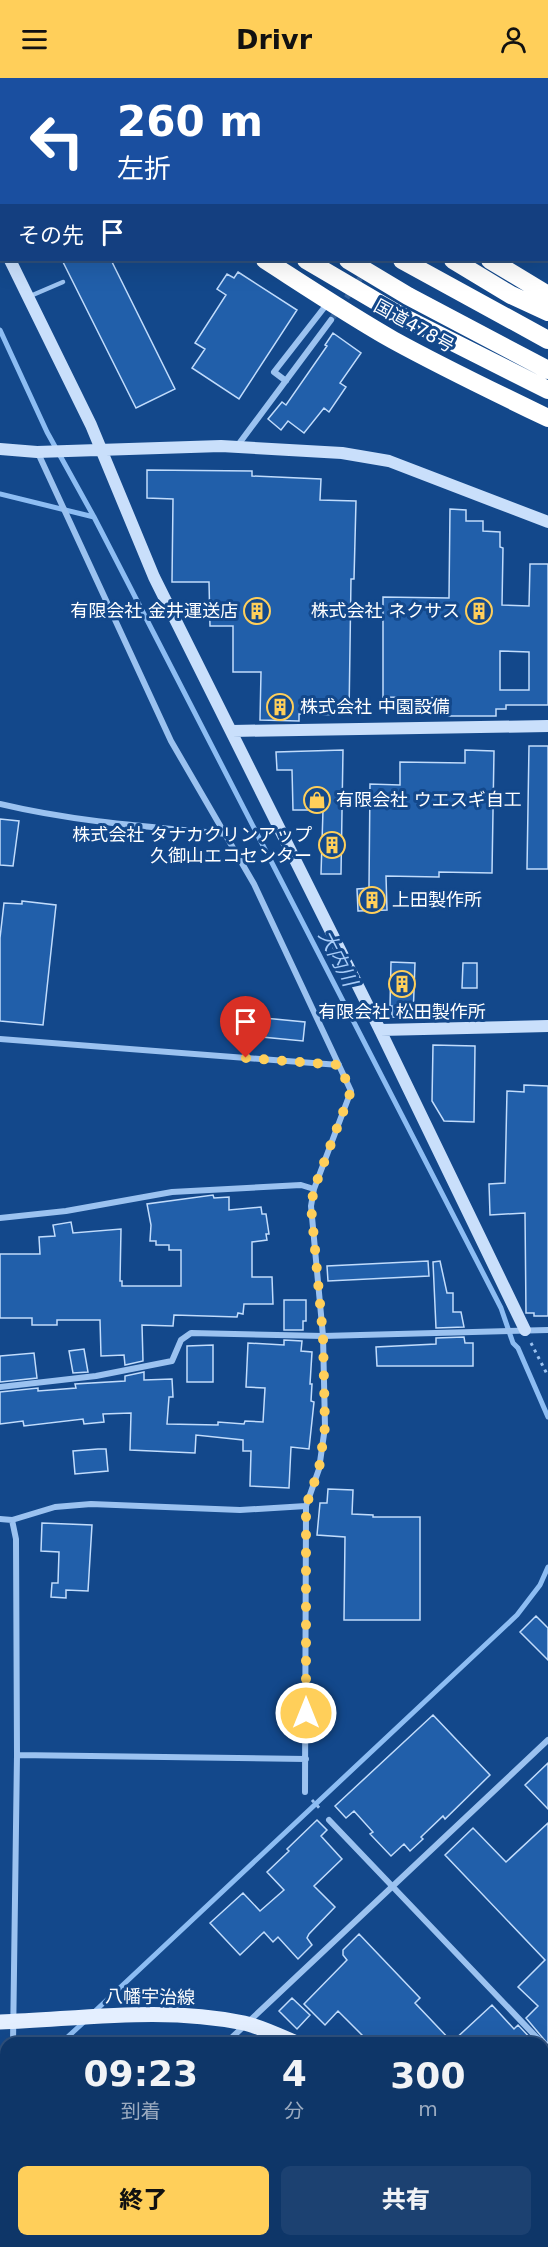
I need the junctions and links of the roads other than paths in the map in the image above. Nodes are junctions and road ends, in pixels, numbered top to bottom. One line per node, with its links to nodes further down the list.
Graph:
1 (10, 261): 10 (street)
2 (266, 261): 11 (highway, 国道478号)
3 (308, 261): 16 (highway, bridge)
4 (350, 261): 14 (highway, bridge)
5 (404, 261): 13 (highway)
6 (455, 261): 12 (highway)
7 (492, 261): 9 (highway)
8 (63, 282): 10 (lane)
9 (548, 295)
10 (28, 297): 20 (street)
11 (330, 311): 15 (street); 15 (street); 17 (highway, 国道478号)
12 (548, 312)
13 (548, 340)
14 (548, 370)
15 (286, 381): 18 (street)
16 (548, 390)
17 (548, 418)
18 (238, 446): 20 (street); 22 (street)
19 (0, 449): 21 (street)
20 (102, 450): 21 (street); 24 (street)
21 (38, 452): 26 (street)
22 (548, 522)
23 (548, 726): 24 (street)
24 (232, 731): 28 (street)
25 (0, 804): 26 (street)
26 (227, 834): 30 (street)
27 (548, 1026): 28 (street)
28 (380, 1030): 34 (street)
29 (0, 1039): 30 (street)
30 (339, 1065): 31 (street)
31 (314, 1189): 32 (street); 35 (street)
32 (0, 1218)
33 (548, 1330): 34 (street)
34 (522, 1331): 35 (street)
35 (323, 1336): 36 (street); 37 (street)
36 (0, 1387)
37 (306, 1506): 39 (street); 42 (street)
38 (0, 1519): 39 (street)
39 (12, 1520): 41 (street)
40 (548, 1740): 45 (street)
41 (17, 1755): 42 (street); 46 (street)
42 (306, 1759): 43 (street)
43 (305, 1792)
44 (328, 1820): 45 (street)
45 (392, 1887): 47 (street); 51 (street)
46 (7, 2022): 47 (main road, 八幡宇治線); 48 (street)
47 (247, 2024): 49 (street); 50 (main road, 八幡宇治線)
48 (11, 2037)
49 (233, 2037)
50 (281, 2037)
51 (535, 2037)

